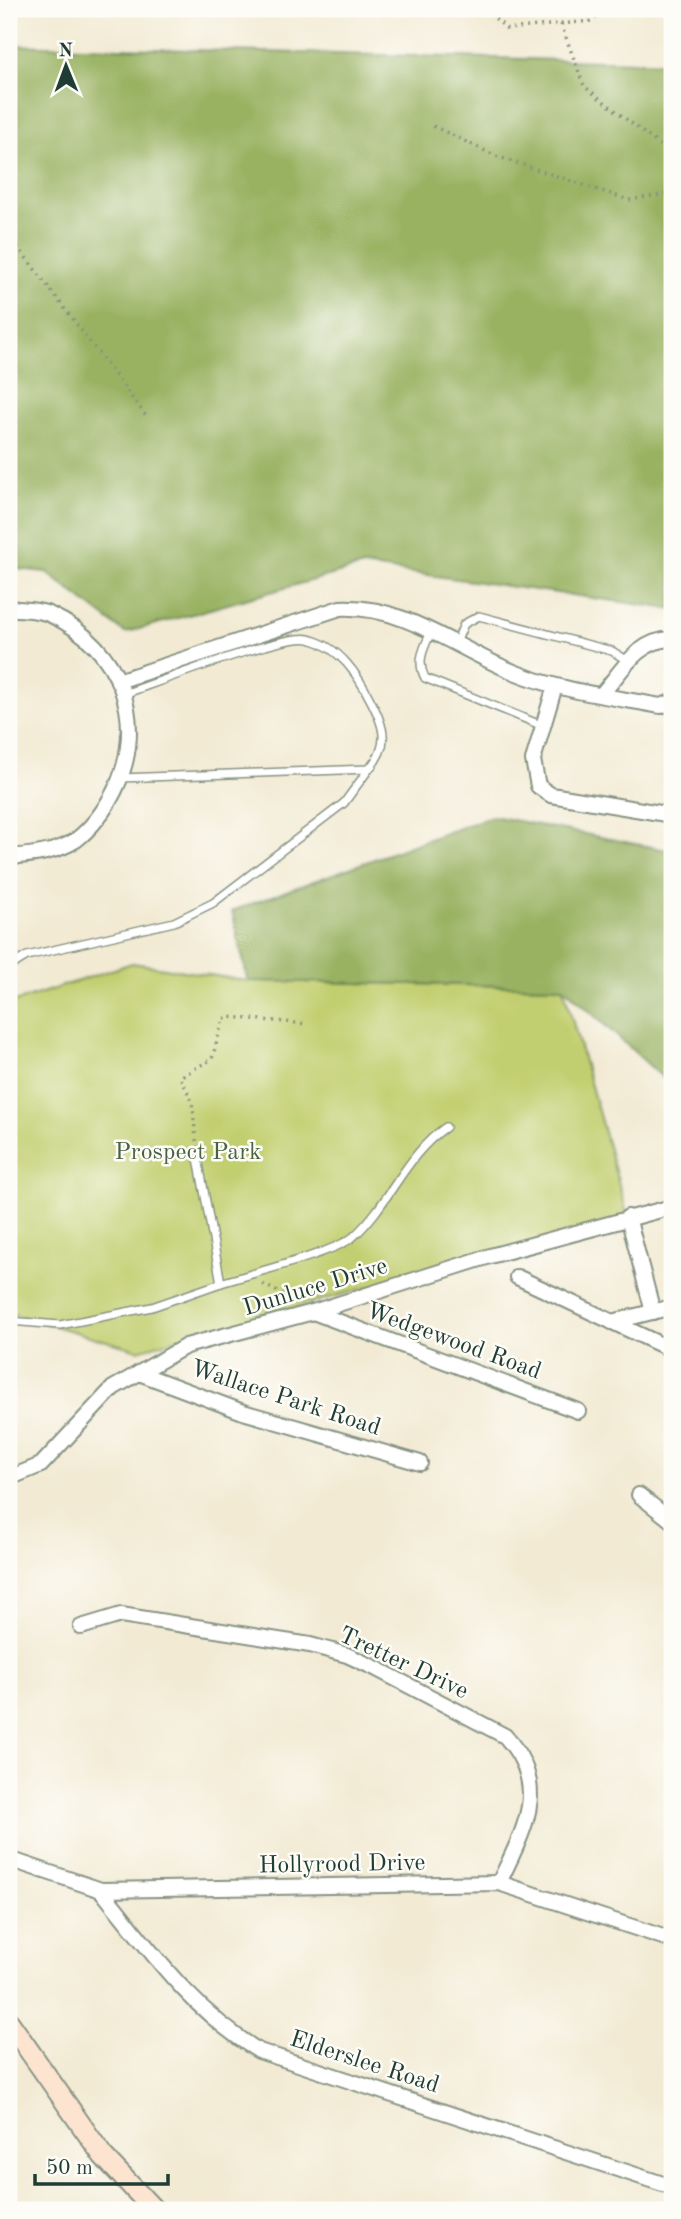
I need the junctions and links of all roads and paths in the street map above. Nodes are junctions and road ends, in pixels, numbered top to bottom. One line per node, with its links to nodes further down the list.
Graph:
1 (9, 9): 2 (path)
2 (66, 9)
3 (485, 9): 5 (path)
4 (609, 9): 5 (path)
5 (561, 24): 7 (path)
6 (433, 126): 8 (path)
7 (672, 155)
8 (672, 193)
9 (9, 235): 10 (path)
10 (146, 416)
11 (9, 608): 17 (street)
12 (431, 632): 14 (street); 17 (street); 20 (lane)
13 (672, 639): 15 (street)
14 (455, 644): 15 (lane); 16 (street)
15 (629, 662): 18 (street)
16 (555, 686): 18 (street); 20 (street)
17 (121, 687): 21 (lane); 22 (street)
18 (601, 695): 19 (street)
19 (672, 702)
20 (543, 726): 23 (street)
21 (369, 769): 22 (lane); 25 (lane)
22 (120, 778): 24 (street)
23 (672, 815)
24 (9, 857)
25 (9, 967)
26 (308, 1024): 28 (path)
27 (446, 1127): 31 (lane)
28 (198, 1158): 33 (lane)
29 (672, 1207): 30 (street, Dunluce Drive)
30 (628, 1217): 35 (street, Dunluce Drive); 36 (street)
31 (247, 1274): 33 (lane); 35 (path)
32 (517, 1277): 38 (street)
33 (221, 1283): 37 (lane)
34 (672, 1307): 36 (street)
35 (313, 1312): 40 (street, Dunluce Drive); 41 (street, Wedgewood Road)
36 (653, 1312): 38 (street)
37 (9, 1321)
38 (612, 1322): 39 (street)
39 (672, 1350)
40 (139, 1373): 42 (street, Wallace Park Road); 43 (street, Dunluce Drive)
41 (579, 1411)
42 (420, 1463)
43 (9, 1478)
44 (639, 1495): 45 (street)
45 (672, 1521)
46 (81, 1627): 48 (street, Tretter Drive)
47 (9, 1859): 49 (street, Hollyrood Drive)
48 (499, 1883): 49 (street, Hollyrood Drive); 50 (street, Hollyrood Drive)
49 (100, 1890): 52 (street, Elderslee Road)
50 (672, 1940)
51 (9, 2022): 53 (street)
52 (672, 2187)
53 (154, 2210)

